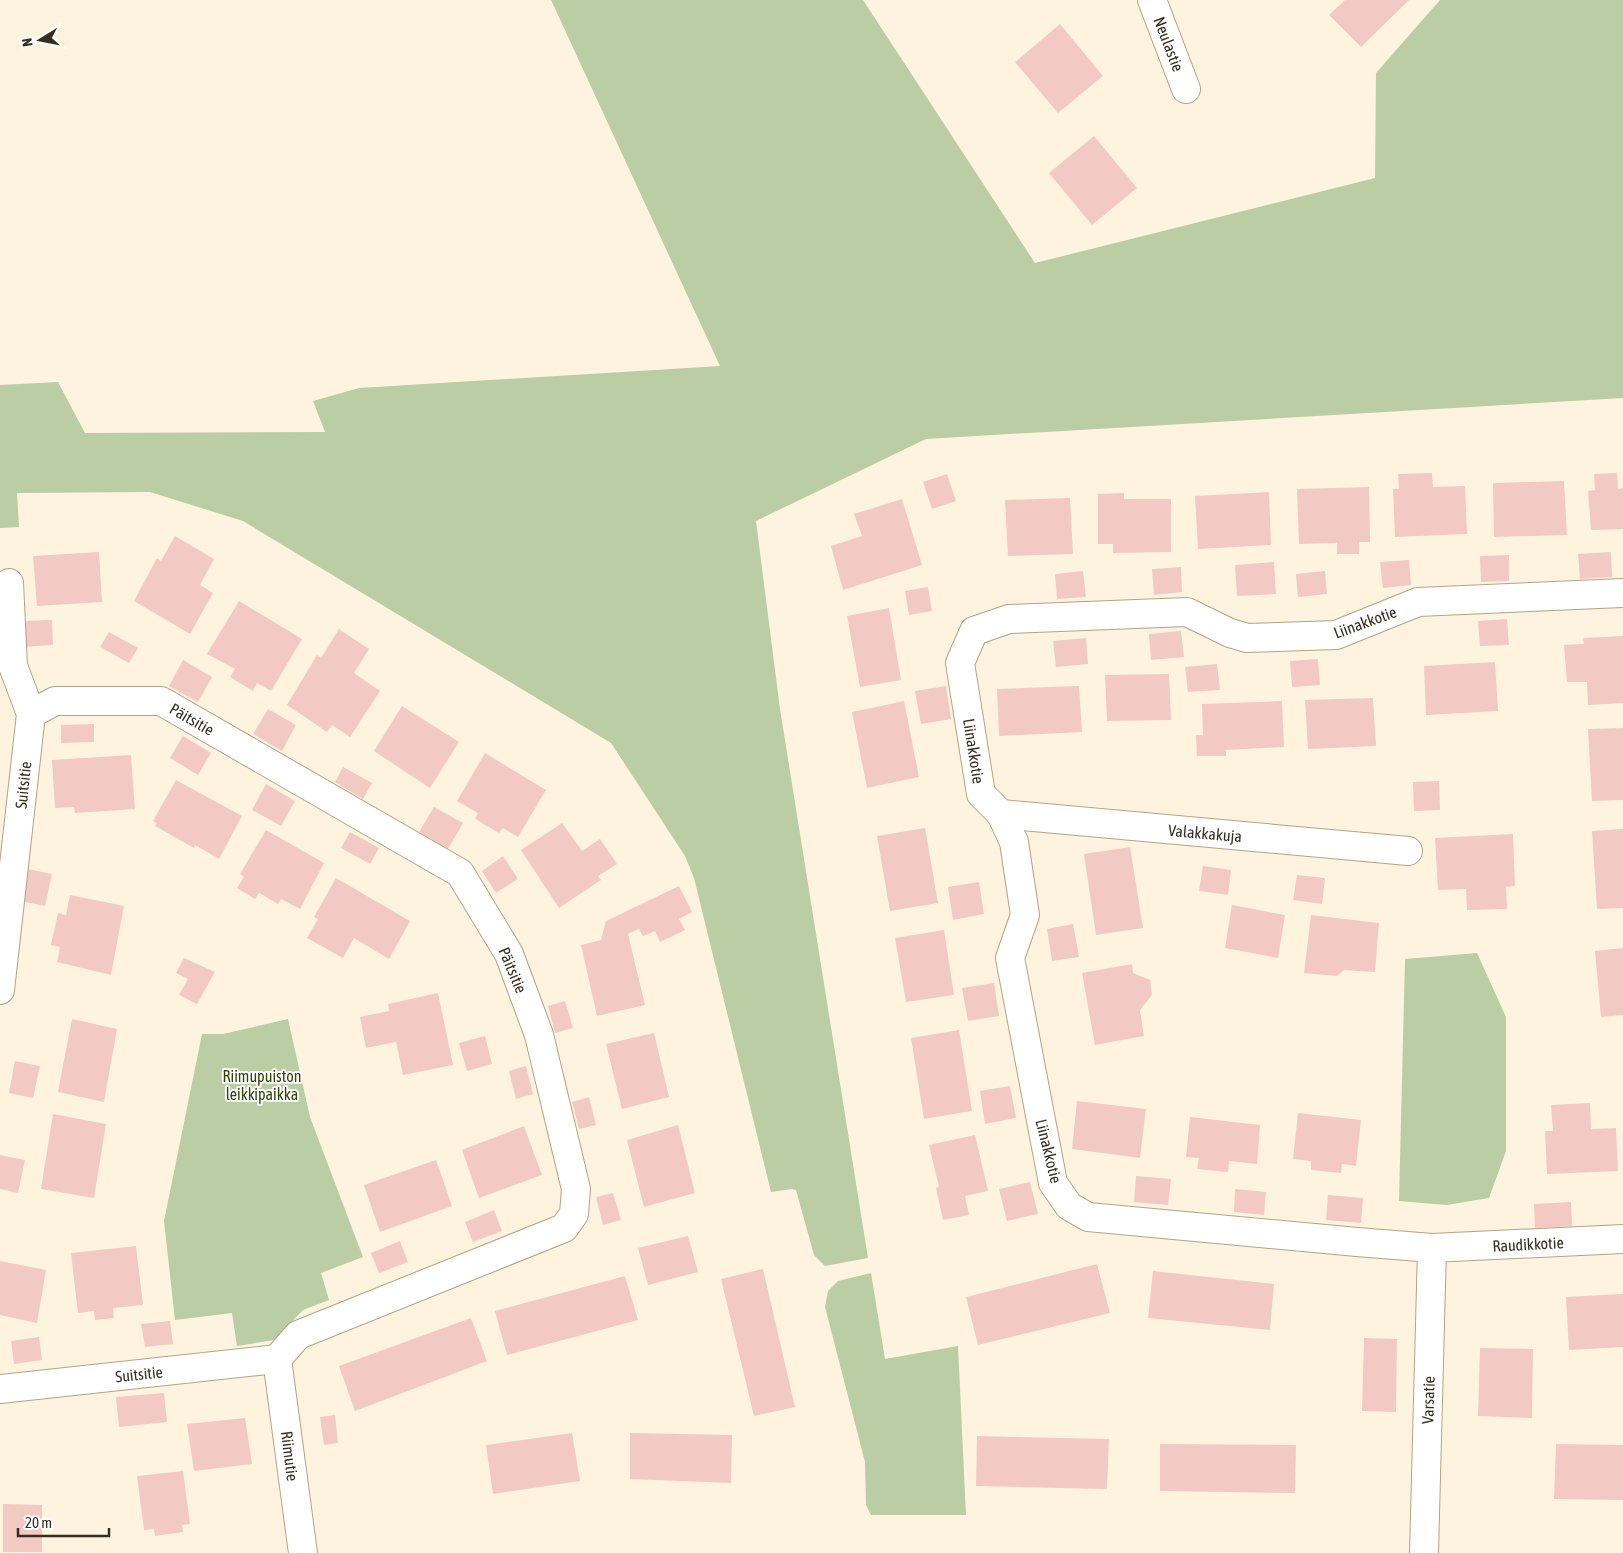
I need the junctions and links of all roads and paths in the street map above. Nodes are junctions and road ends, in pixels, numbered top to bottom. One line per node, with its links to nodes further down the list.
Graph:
1 (1152, 0): 2 (street, Neulastie)
2 (1186, 88)
3 (8, 583): 5 (street, Suitsitie)
4 (1623, 593): 6 (street, Liinakkotie)
5 (31, 714): 8 (street, Suitsitie); 11 (street, Päitsitie)
6 (1001, 814): 7 (street, Valakkakuja); 10 (street, Liinakkotie)
7 (1408, 851)
8 (0, 990)
9 (1623, 1239): 10 (street, Raudikkotie)
10 (1432, 1248): 14 (street, Varsatie)
11 (277, 1359): 12 (street, Suitsitie); 13 (street, Riimutie)
12 (0, 1390)
13 (303, 1553)
14 (1424, 1553)

